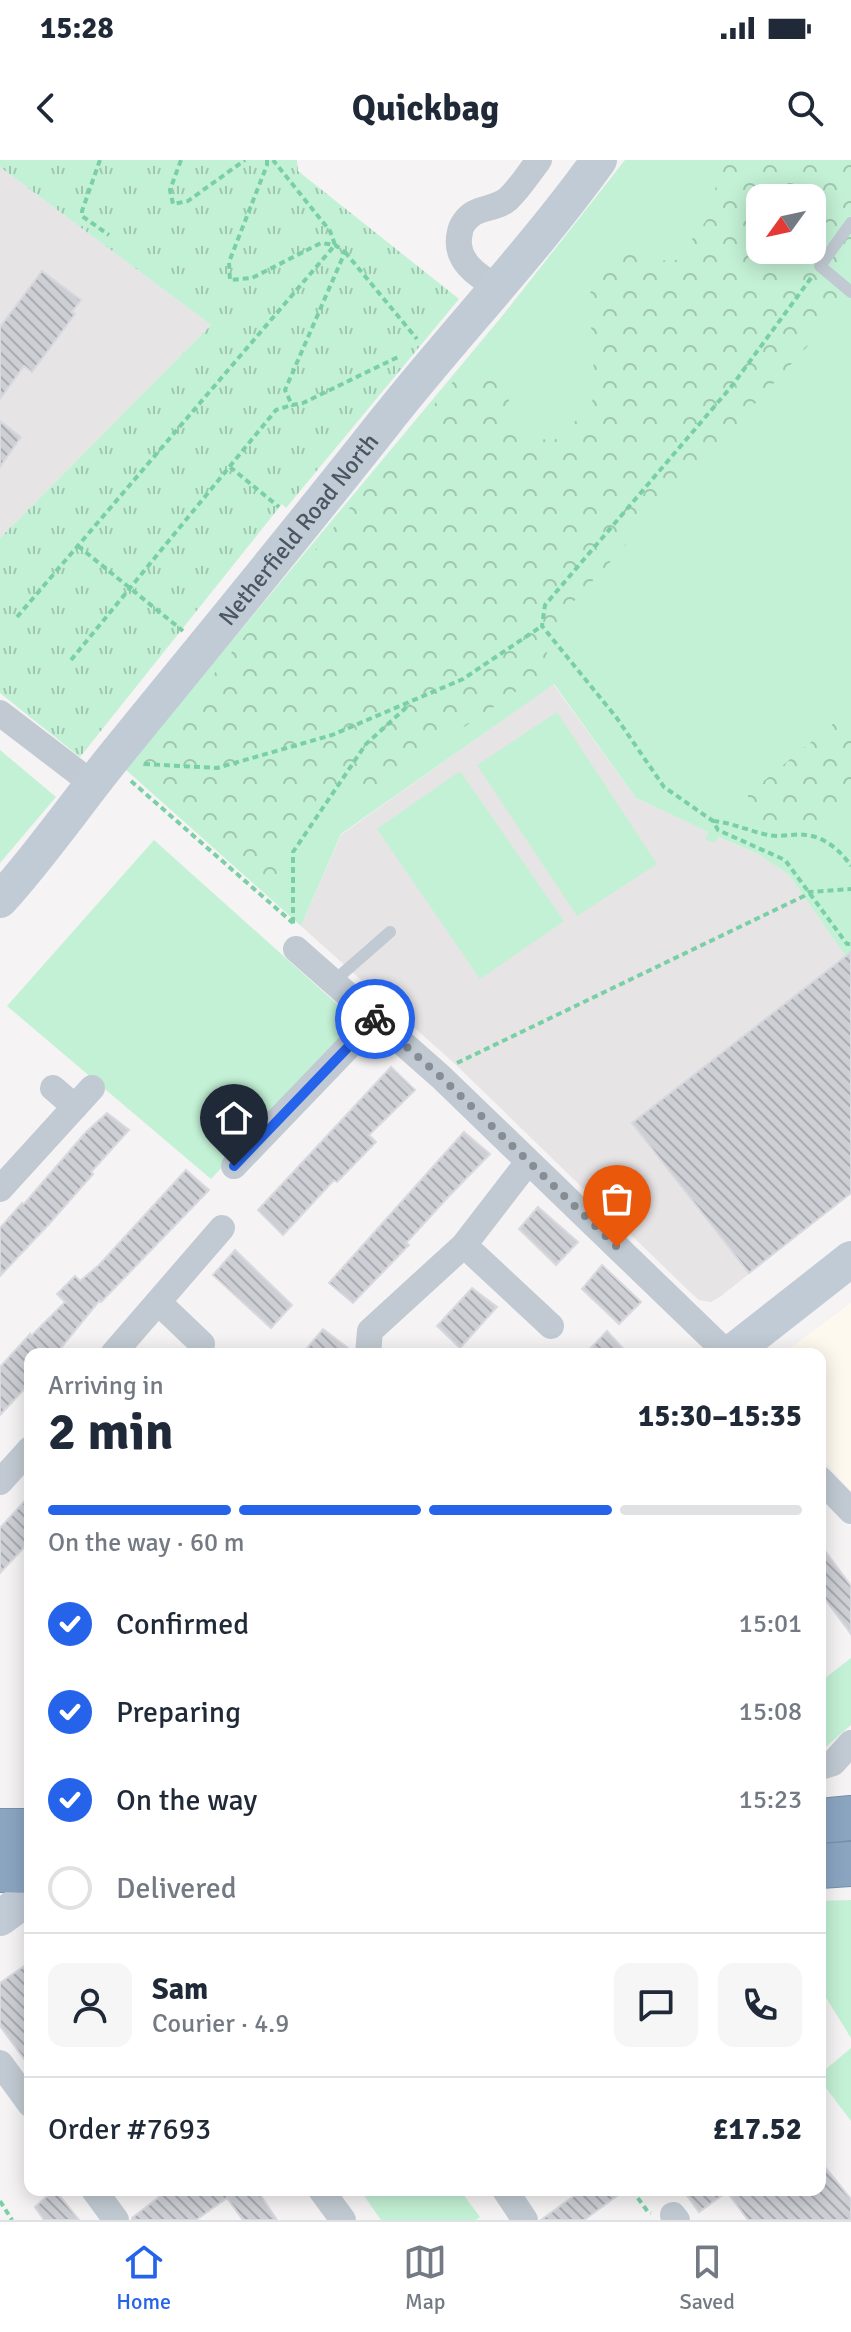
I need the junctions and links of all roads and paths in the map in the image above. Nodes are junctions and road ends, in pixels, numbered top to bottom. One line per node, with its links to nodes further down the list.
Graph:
1 (100, 160): 8 (path)
2 (181, 160): 3 (path)
3 (245, 160)
4 (270, 160): 9 (path); 9 (path)
5 (539, 160): 12 (street)
6 (599, 160): 12 (street, Netherfield Road North)
7 (851, 223): 11 (lane)
8 (109, 235)
9 (335, 245): 10 (path); 18 (path)
10 (345, 252): 14 (path); 15 (path)
11 (820, 266): 13 (lane); 21 (path)
12 (499, 288): 14 (street, Netherfield Road North)
13 (851, 292)
14 (430, 364): 15 (path); 17 (street, Netherfield Road North)
15 (292, 405): 16 (path)
16 (230, 467): 17 (path); 19 (path)
17 (303, 526): 22 (street, Netherfield Road North)
18 (77, 545): 19 (path); 20 (path)
19 (131, 588): 22 (path); 23 (path)
20 (17, 617)
21 (542, 626): 24 (path); 27 (path)
22 (203, 648): 26 (street, Netherfield Road North)
23 (71, 660)
24 (415, 699): 26 (path); 33 (path)
25 (0, 713): 26 (street)
26 (102, 773): 31 (street, Netherfield Road North); 33 (path)
27 (713, 821): 28 (path); 30 (path)
28 (851, 866)
29 (851, 889): 30 (path)
30 (809, 892): 34 (path); 37 (path)
31 (0, 900)
32 (390, 932): 35 (lane)
33 (295, 936): 35 (street)
34 (850, 946)
35 (334, 981): 36 (street)
36 (375, 1019): 37 (street); 40 (street)
37 (441, 1077): 39 (street)
38 (53, 1088): 41 (street)
39 (528, 1162): 43 (street); 50 (street)
40 (234, 1166)
41 (0, 1189)
42 (222, 1228): 45 (street)
43 (464, 1245): 46 (street); 49 (street)
44 (851, 1259): 51 (street)
45 (158, 1302): 47 (street); 48 (street)
46 (551, 1326)
47 (202, 1344)
48 (118, 1348)
49 (369, 1348)
50 (723, 1348)
51 (737, 1348)
52 (24, 1456): 53 (street)
53 (0, 1482)
54 (826, 1485): 55 (street)
55 (851, 1511)
56 (851, 1743): 57 (street)
57 (826, 1765)
58 (0, 1831): 59 (highway)
59 (24, 1831)
60 (851, 1864): 61 (highway)
61 (826, 1866)
62 (0, 1870): 63 (highway)
63 (24, 1871)
64 (24, 1900): 65 (street)
65 (0, 1918)
66 (0, 2063): 67 (street)
67 (24, 2096)
68 (98, 2196): 74 (street)
69 (325, 2196): 75 (street)
70 (509, 2196): 72 (street)
71 (0, 2201): 73 (path)
72 (523, 2219)
73 (12, 2220)
74 (116, 2220)
75 (343, 2220)

